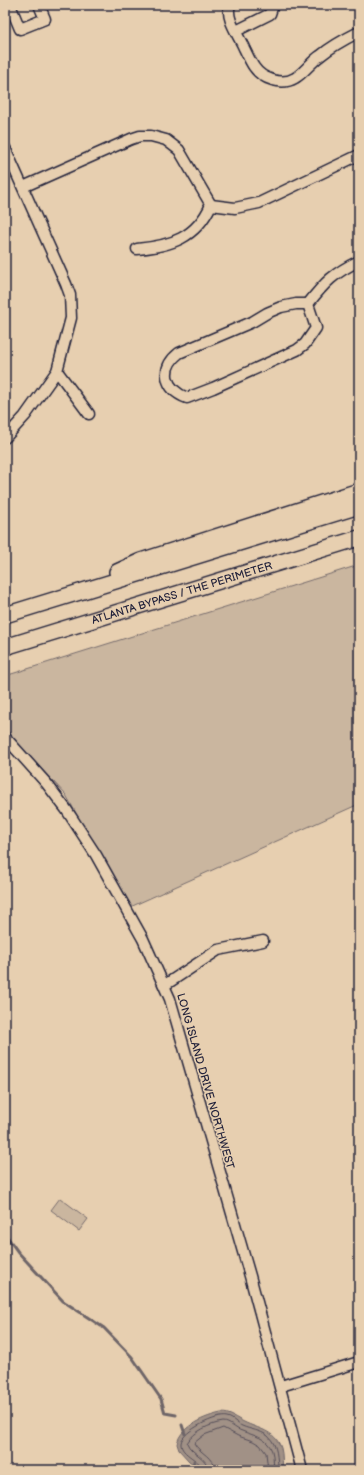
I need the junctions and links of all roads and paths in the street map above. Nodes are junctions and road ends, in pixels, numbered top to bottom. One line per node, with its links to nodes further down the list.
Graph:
1 (10, 5): 2 (street)
2 (39, 5)
3 (230, 5): 5 (street)
4 (273, 5): 5 (street)
5 (236, 31): 6 (street)
6 (359, 32)
7 (5, 148): 9 (street)
8 (359, 155): 10 (street)
9 (22, 187): 10 (street); 14 (street)
10 (211, 205): 11 (street)
11 (137, 249)
12 (359, 261): 13 (street)
13 (310, 301): 13 (street)
14 (57, 371): 15 (street); 16 (street)
15 (89, 414)
16 (5, 438)
17 (359, 491): 20 (highway)
18 (359, 506): 20 (highway)
19 (359, 538): 22 (highway, ATLANTA BYPASS / THE PERIMETER)
20 (56, 599): 21 (highway)
21 (5, 615)
22 (5, 647)
23 (5, 737): 25 (street, LONG ISLAND DRIVE NORTHWEST)
24 (263, 941): 25 (street)
25 (165, 985): 27 (street, LONG ISLAND DRIVE NORTHWEST)
26 (359, 1362): 27 (street)
27 (281, 1386): 28 (street, LONG ISLAND DRIVE NORTHWEST)
28 (302, 1470)

